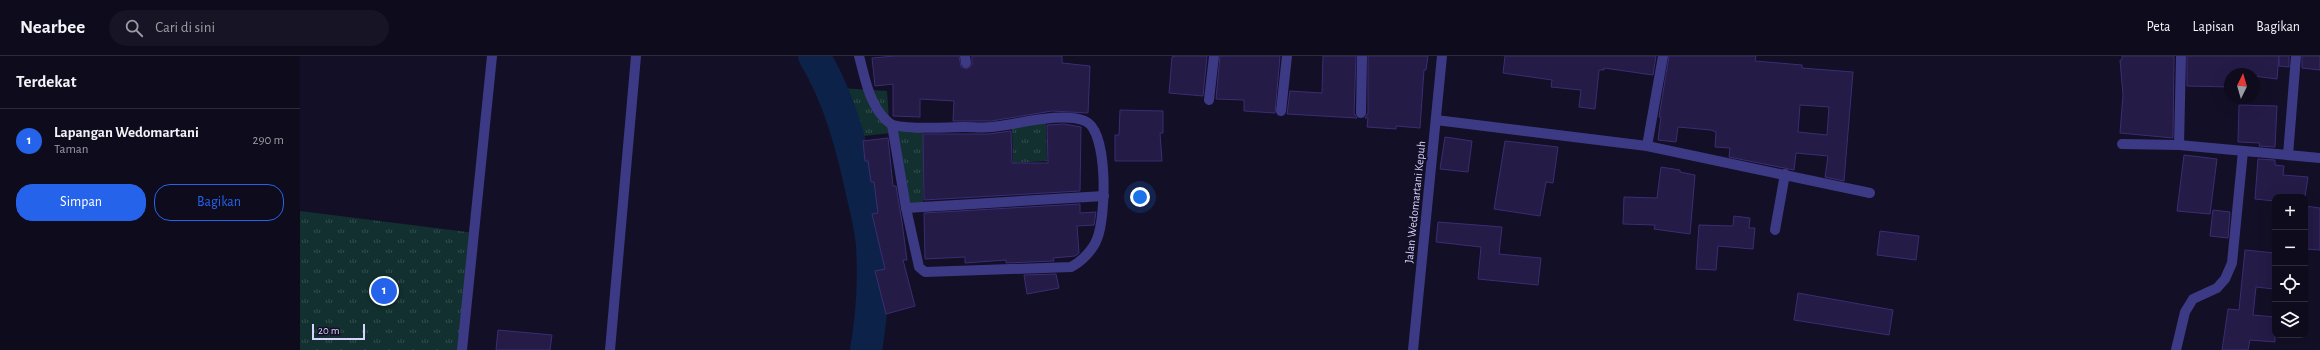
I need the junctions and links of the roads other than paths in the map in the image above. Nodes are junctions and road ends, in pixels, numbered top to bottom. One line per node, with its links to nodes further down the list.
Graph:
1 (492, 56): 27 (street)
2 (636, 56): 28 (street)
3 (859, 56): 15 (street)
4 (1214, 56): 11 (street)
5 (1287, 56): 12 (street)
6 (1362, 56): 13 (street)
7 (1442, 56): 14 (street, Jalan Wedomartani Kepuh)
8 (1664, 56): 18 (street)
9 (2181, 56): 17 (street)
10 (2296, 56): 20 (street)
11 (1208, 100)
12 (1281, 111)
13 (1361, 113)
14 (1436, 120): 18 (street); 29 (street, Jalan Wedomartani Kepuh)
15 (892, 125): 24 (street); 25 (street)
16 (2122, 144): 17 (street)
17 (2179, 145): 19 (street)
18 (1646, 146): 22 (street)
19 (2243, 151): 20 (street); 30 (street)
20 (2288, 156): 21 (street)
21 (2320, 158)
22 (1785, 174): 23 (street); 26 (street)
23 (1870, 193)
24 (1104, 196): 25 (street); 25 (street)
25 (906, 208)
26 (1775, 230)
27 (462, 350)
28 (610, 350)
29 (1413, 350)
30 (2176, 350)

